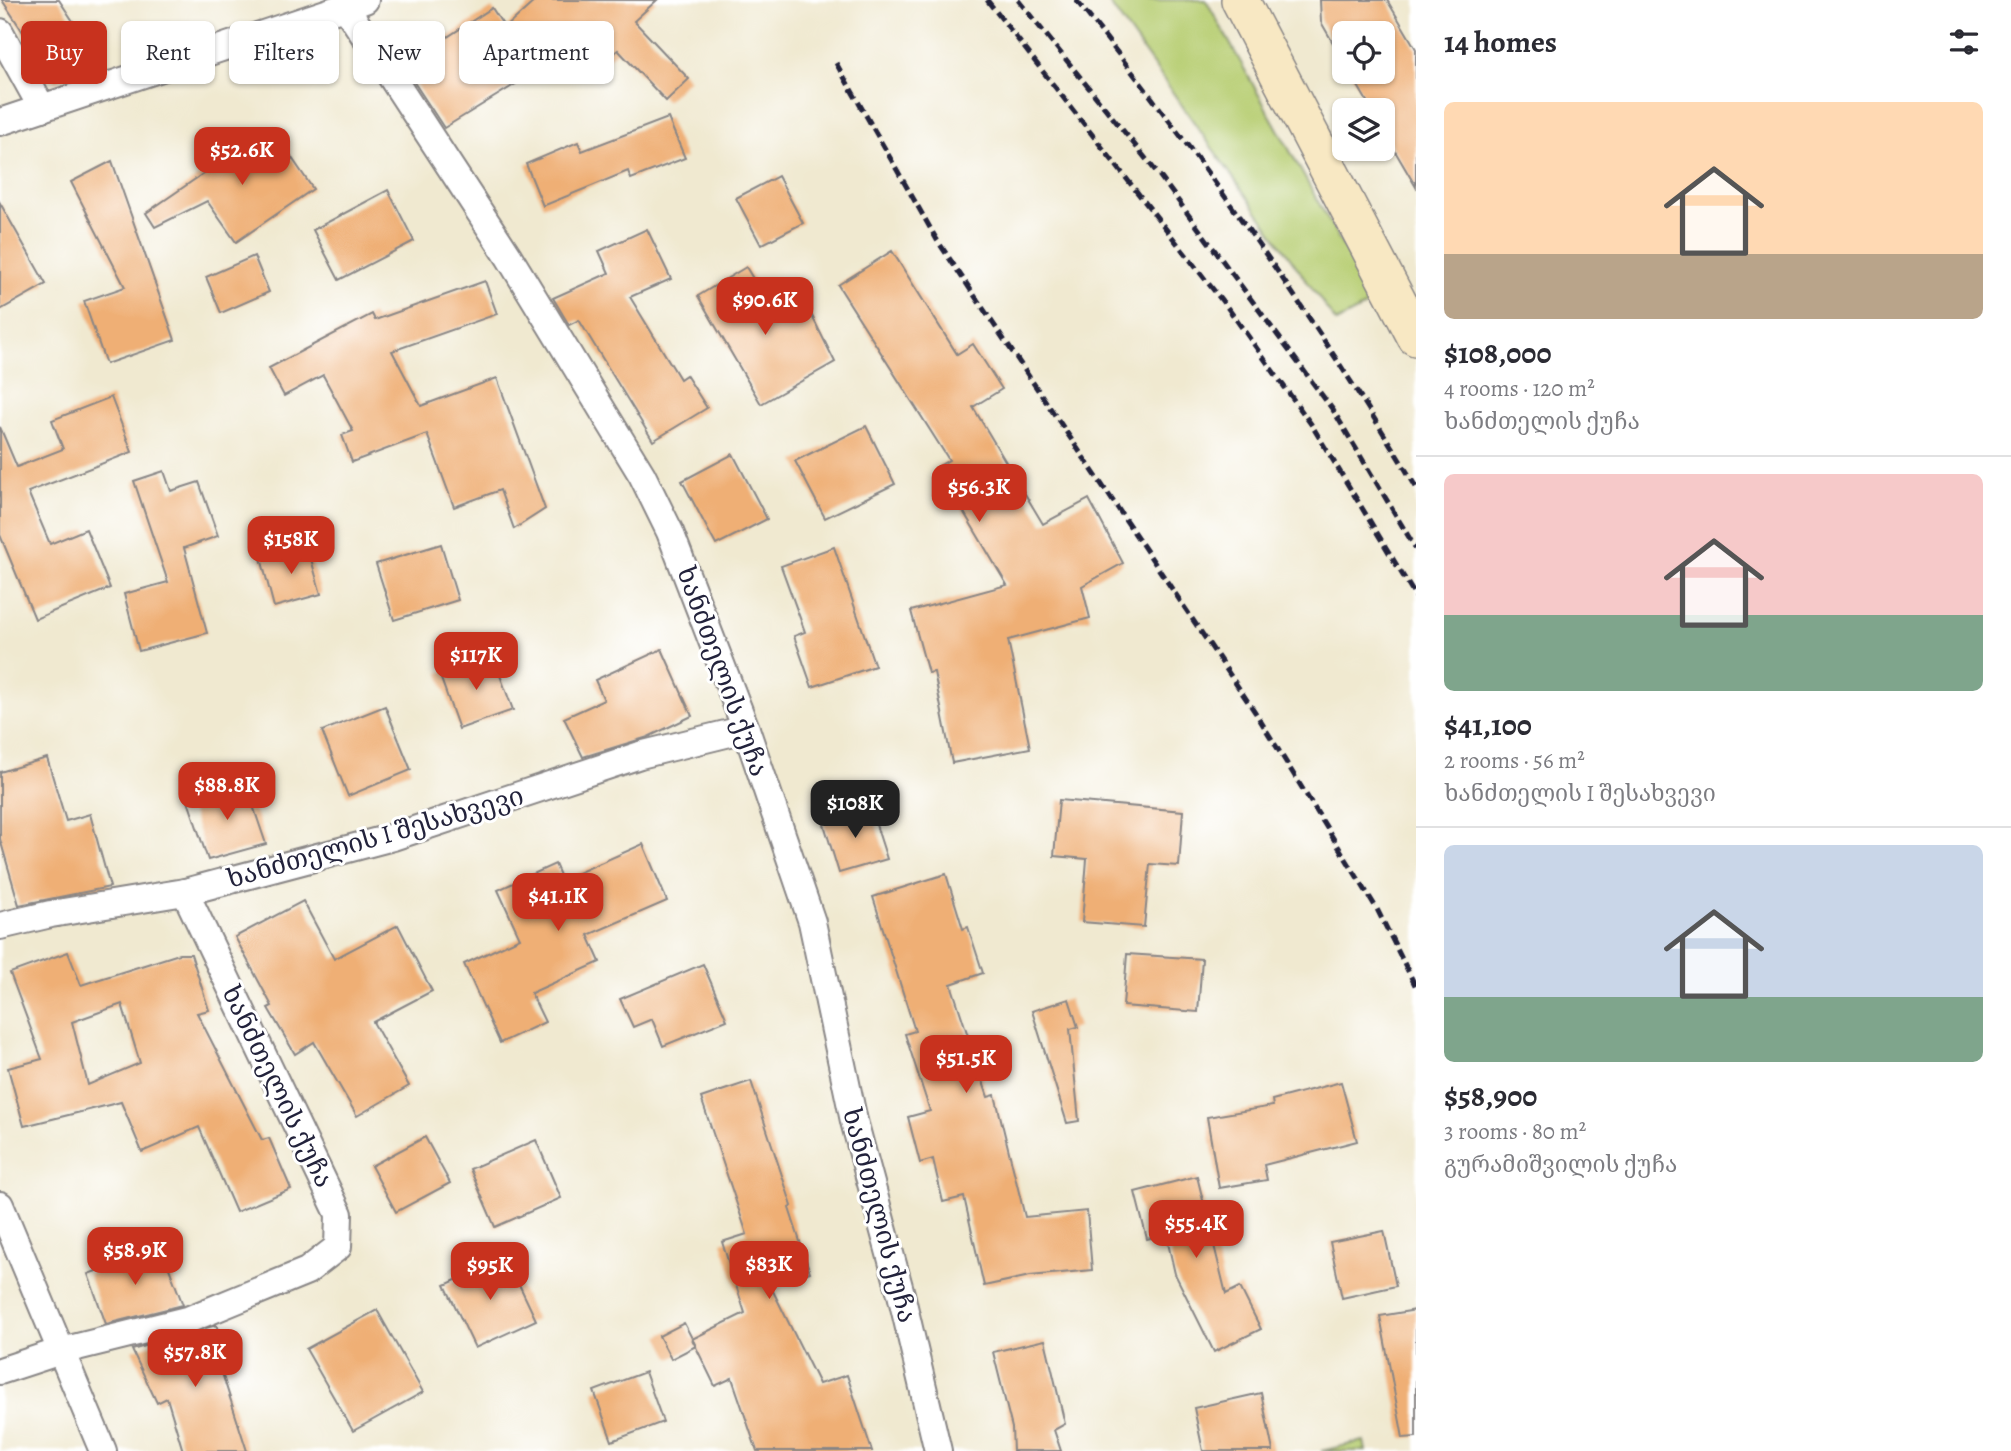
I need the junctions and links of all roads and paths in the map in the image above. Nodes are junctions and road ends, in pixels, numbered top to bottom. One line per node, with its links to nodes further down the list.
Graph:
1 (1240, 0): 6 (main road)
2 (355, 3): 4 (street); 7 (street, ხანძთელის ქუჩა)
3 (0, 32): 4 (street)
4 (42, 108): 5 (street)
5 (0, 122)
6 (1416, 337)
7 (746, 730): 8 (street, ხანძთელის I შესახვევი); 14 (street, ხანძთელის ქუჩა)
8 (185, 892): 9 (street, ხანძთელის I შესახვევი); 11 (street, ხანძთელის ქუჩა)
9 (0, 926)
10 (0, 1205): 11 (street)
11 (61, 1351): 12 (street); 13 (street)
12 (0, 1371)
13 (103, 1451)
14 (938, 1451)

